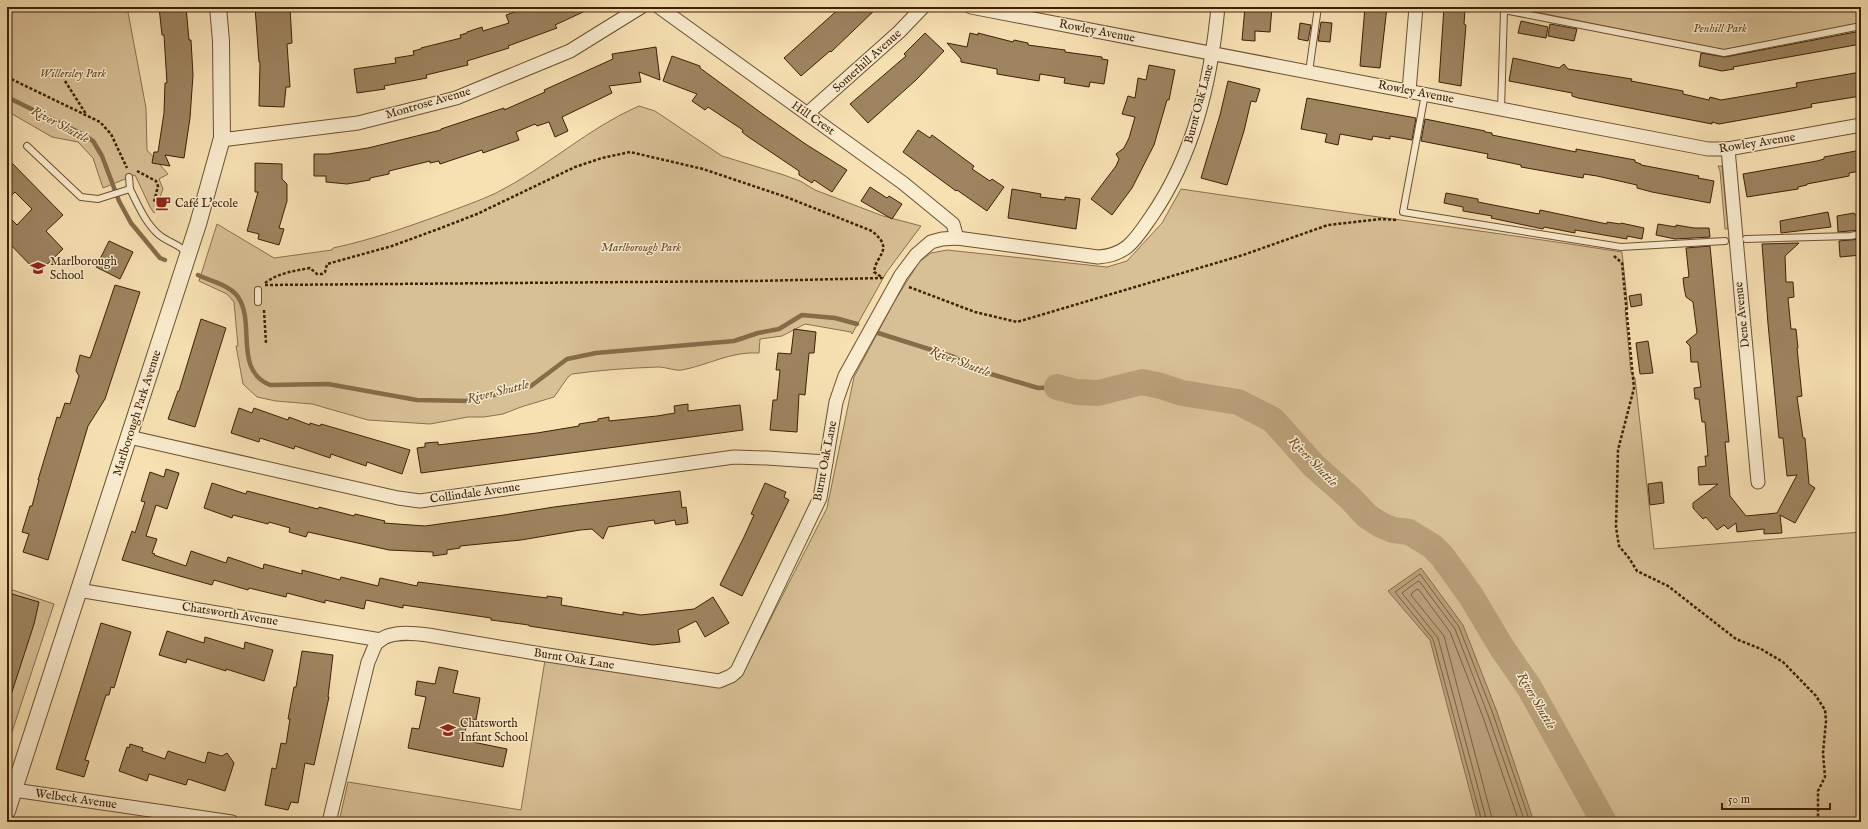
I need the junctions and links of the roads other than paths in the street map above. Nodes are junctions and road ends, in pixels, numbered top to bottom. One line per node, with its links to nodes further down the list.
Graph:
1 (218, 7): 18 (street, Marlborough Park Avenue)
2 (641, 7): 18 (street, Montrose Avenue)
3 (659, 7): 16 (street, Hill Crest)
4 (923, 7): 16 (street, Somerhill Avenue)
5 (971, 7): 11 (street, Rowley Avenue)
6 (1218, 7): 11 (street, Burnt Oak Lane)
7 (1318, 7): 12 (lane)
8 (1416, 7): 13 (street)
9 (1504, 8): 10 (lane); 15 (lane)
10 (1861, 26)
11 (1212, 54): 12 (street, Rowley Avenue); 24 (street, Burnt Oak Lane)
12 (1309, 72): 13 (street, Rowley Avenue)
13 (1410, 91): 14 (street, Rowley Avenue)
14 (1425, 94): 15 (street, Rowley Avenue); 26 (lane)
15 (1502, 109): 20 (street, Rowley Avenue)
16 (808, 113): 24 (street, Hill Crest)
17 (1861, 125): 20 (street, Rowley Avenue)
18 (221, 140): 27 (street, Marlborough Park Avenue)
19 (27, 146): 22 (lane)
20 (1728, 149): 32 (street, Dene Avenue)
21 (129, 177): 22 (lane)
22 (129, 190): 27 (lane)
23 (1861, 234): 25 (lane)
24 (957, 238): 31 (street, Burnt Oak Lane)
25 (1746, 239)
26 (1725, 241)
27 (188, 254): 30 (street, Marlborough Park Avenue)
28 (261, 291): 29 (lane)
29 (258, 302)
30 (129, 437): 31 (street, Collindale Avenue); 33 (street, Marlborough Park Avenue)
31 (826, 462): 34 (street, Burnt Oak Lane)
32 (1758, 482)
33 (78, 590): 34 (street, Chatsworth Avenue); 35 (street, Marlborough Park Avenue)
34 (382, 640): 38 (street)
35 (14, 790): 36 (street, Marlborough Park Avenue); 37 (street, Welbeck Avenue)
36 (7, 811)
37 (232, 822)
38 (329, 822)

